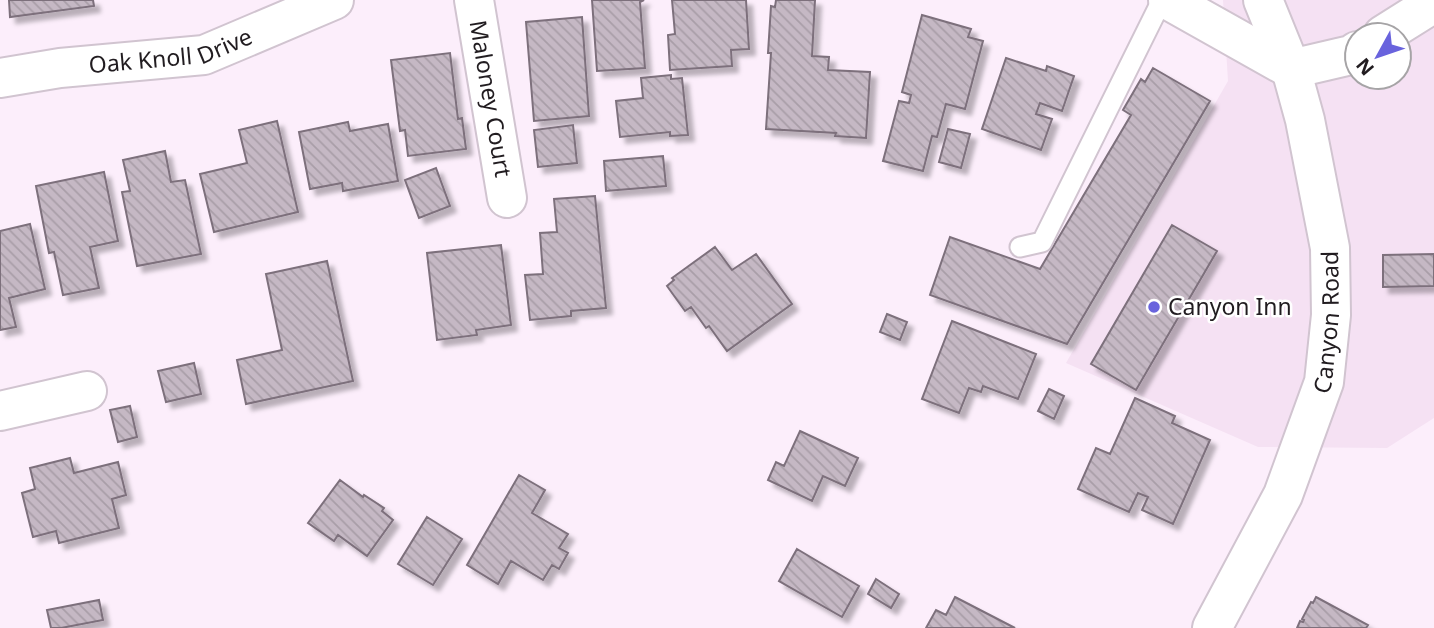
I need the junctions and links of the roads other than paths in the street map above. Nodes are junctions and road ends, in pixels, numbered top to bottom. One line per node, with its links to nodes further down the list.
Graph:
1 (334, 0): 9 (street, Oak Knoll Drive)
2 (474, 0): 10 (street, Maloney Court)
3 (1165, 0): 8 (street); 11 (lane)
4 (1263, 0): 8 (street, Canyon Road)
5 (1434, 3): 6 (street)
6 (1405, 21)
7 (1343, 57): 8 (street)
8 (1291, 69): 14 (street, Canyon Road)
9 (0, 78)
10 (507, 198)
11 (1020, 247)
12 (87, 391): 13 (street)
13 (0, 411)
14 (1212, 628)

